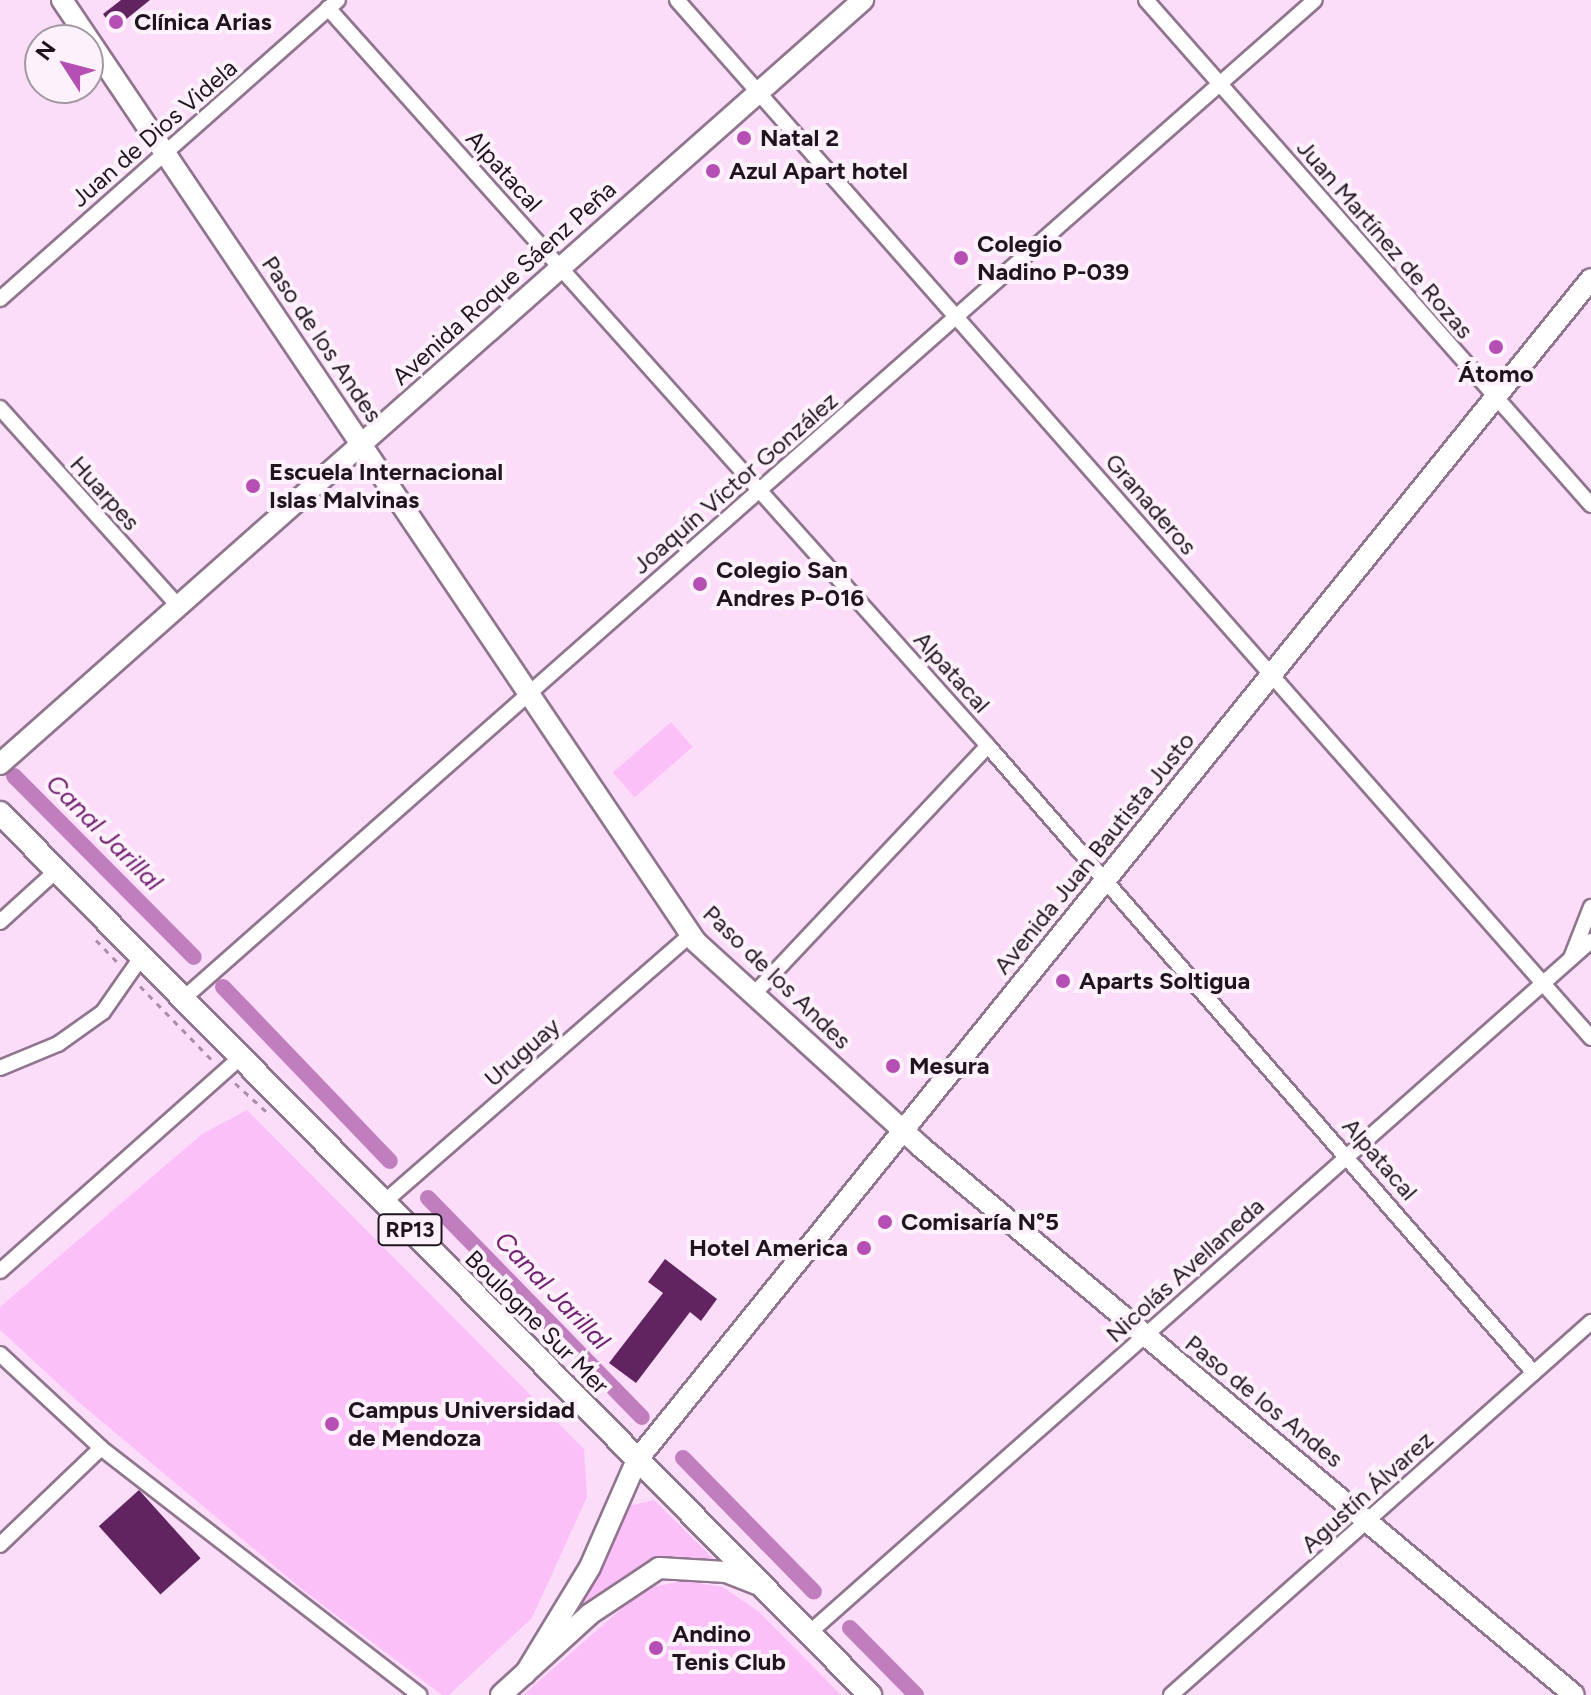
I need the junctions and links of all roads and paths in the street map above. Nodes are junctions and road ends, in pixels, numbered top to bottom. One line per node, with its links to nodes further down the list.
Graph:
1 (62, 0): 9 (street, Paso de los Andes)
2 (677, 0): 8 (street, Granaderos)
3 (863, 0): 8 (street, Avenida Roque Sáenz Peña)
4 (1146, 0): 7 (street, Juan Martínez de Rozas)
5 (1315, 0): 7 (street, Joaquín Víctor González)
6 (333, 4): 9 (street, Juan de Dios Videla); 10 (street, Alpatacal)
7 (1220, 84): 13 (street, Joaquín Víctor González); 14 (street, Juan Martínez de Rozas)
8 (759, 92): 10 (street, Avenida Roque Sáenz Peña); 13 (street, Granaderos)
9 (166, 152): 12 (street, Juan de Dios Videla); 16 (street, Paso de los Andes)
10 (561, 267): 16 (street, Avenida Roque Sáenz Peña); 17 (street, Alpatacal)
11 (1591, 279): 14 (street, Avenida Juan Bautista Justo)
12 (0, 299)
13 (957, 316): 17 (street, Joaquín Víctor González); 20 (street, Granaderos)
14 (1495, 398): 18 (street, Juan Martínez de Rozas); 20 (street, Avenida Juan Bautista Justo)
15 (0, 408): 19 (street, Huarpes)
16 (361, 445): 19 (street, Avenida Roque Sáenz Peña); 21 (street, Paso de los Andes)
17 (760, 490): 21 (street, Joaquín Víctor González); 22 (street, Alpatacal)
18 (1591, 505)
19 (178, 606): 23 (street, Avenida Roque Sáenz Peña)
20 (1272, 674): 26 (street, Avenida Juan Bautista Justo); 33 (street, Granaderos)
21 (527, 695): 29 (street, Paso de los Andes); 35 (street, Joaquín Víctor González)
22 (988, 746): 26 (street, Alpatacal); 34 (street)
23 (0, 764)
24 (0, 813): 25 (main road, Boulogne Sur Mer / RP13)
25 (56, 871): 28 (street); 31 (main road, Boulogne Sur Mer / RP13)
26 (1105, 881): 39 (street, Avenida Juan Bautista Justo); 40 (street, Alpatacal)
27 (1588, 912): 30 (street); 32 (street)
28 (0, 922)
29 (690, 935): 34 (street, Paso de los Andes); 41 (street, Uruguay)
30 (1591, 938): 32 (street, Nicolás Avellaneda)
31 (142, 956): 35 (main road, Boulogne Sur Mer / RP13); 38 (street)
32 (1571, 958): 33 (street, Nicolás Avellaneda)
33 (1543, 983): 36 (street, Granaderos); 40 (street, Nicolás Avellaneda)
34 (753, 995): 39 (street, Paso de los Andes)
35 (184, 998): 37 (main road, Boulogne Sur Mer / RP13)
36 (1591, 1038)
37 (241, 1057): 41 (main road, Boulogne Sur Mer / RP13); 42 (street)
38 (0, 1068)
39 (903, 1130): 44 (street, Paso de los Andes); 48 (street, Avenida Juan Bautista Justo)
40 (1348, 1156): 44 (street, Nicolás Avellaneda); 46 (street, Alpatacal)
41 (383, 1203): 48 (main road, Boulogne Sur Mer / RP13)
42 (0, 1271)
43 (1591, 1322): 46 (street, Agustín Álvarez)
44 (1144, 1336): 49 (street, Paso de los Andes); 52 (street, Nicolás Avellaneda)
45 (0, 1354): 47 (street)
46 (1534, 1373): 49 (street, Agustín Álvarez)
47 (101, 1448): 50 (street); 54 (street)
48 (637, 1460): 51 (main road, Boulogne Sur Mer / RP13); 53 (street, Avenida Juan Bautista Justo)
49 (1369, 1520): 57 (street, Agustín Álvarez); 58 (street, Paso de los Andes)
50 (0, 1545)
51 (764, 1587): 52 (main road, Boulogne Sur Mer / RP13); 53 (street)
52 (809, 1633): 56 (main road, Boulogne Sur Mer / RP13)
53 (525, 1674): 55 (street)
54 (419, 1695)
55 (501, 1695)
56 (870, 1695)
57 (1171, 1695)
58 (1574, 1695)

